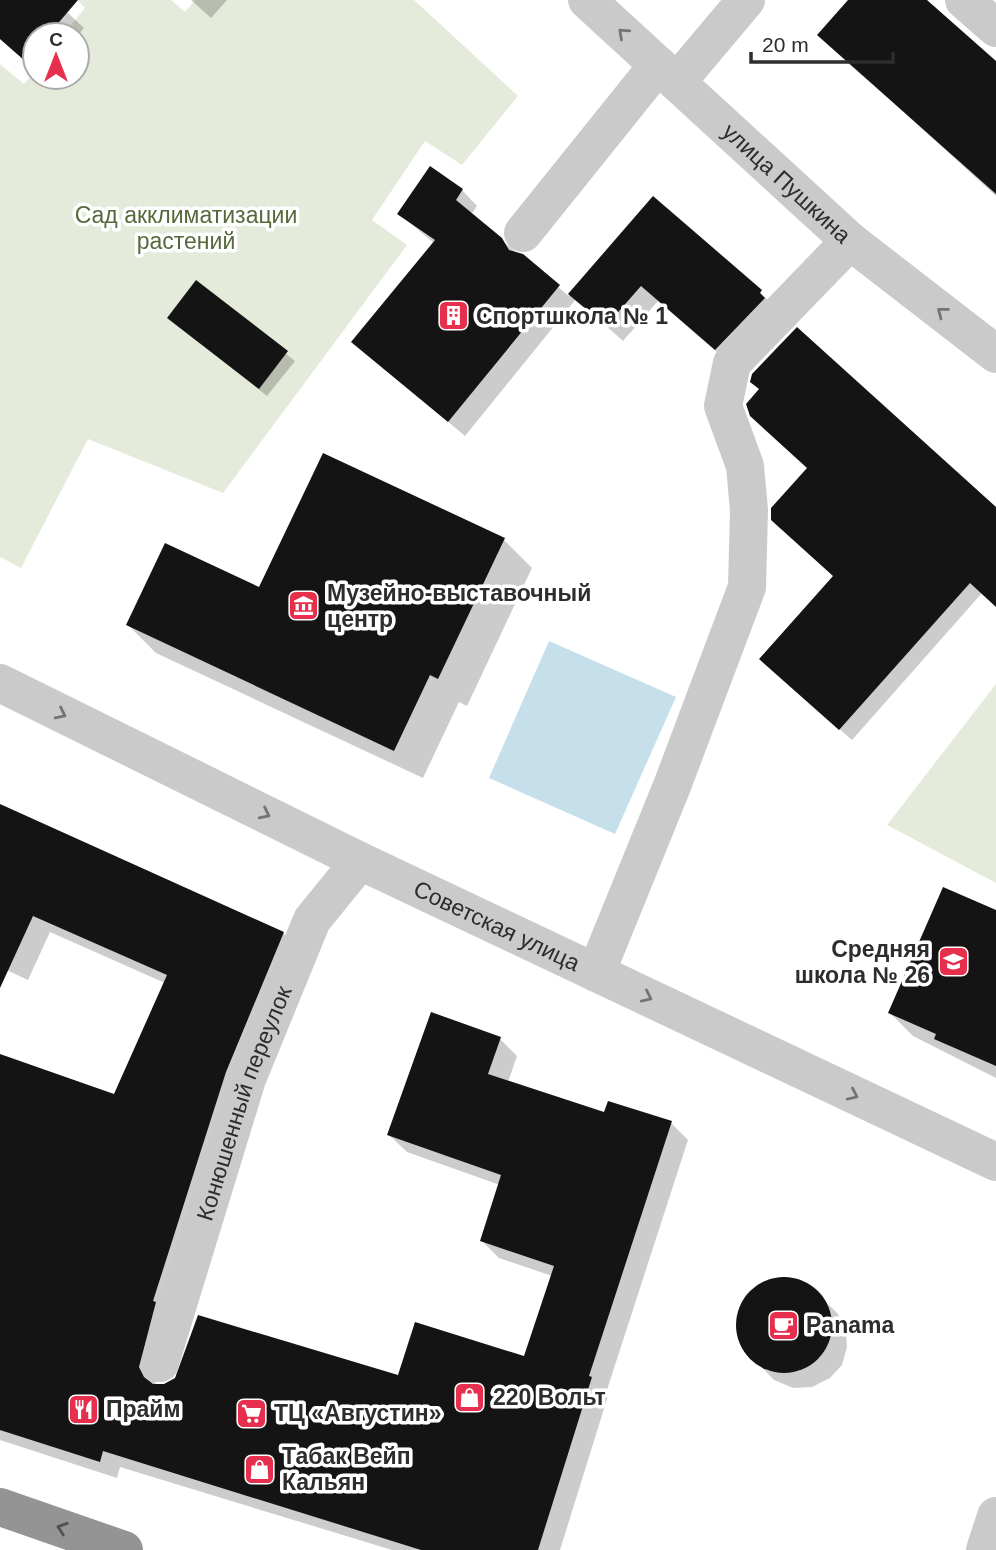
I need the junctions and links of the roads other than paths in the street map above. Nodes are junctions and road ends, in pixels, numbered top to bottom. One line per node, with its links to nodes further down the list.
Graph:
1 (587, 0): 5 (street, улица Пушкина, one-way to 1)
2 (746, 0): 5 (street)
3 (964, 0): 4 (street)
4 (996, 28)
5 (668, 74): 6 (street); 7 (street, улица Пушкина)
6 (523, 233)
7 (850, 241): 8 (street, улица Пушкина, one-way to 7); 11 (street)
8 (996, 354)
9 (0, 683): 10 (street, Советская улица, one-way to 10)
10 (360, 861): 11 (street, Советская улица); 13 (street, Конюшенный переулок)
11 (596, 973): 12 (street, Советская улица, one-way to 12)
12 (996, 1162)
13 (160, 1363)
14 (0, 1507): 16 (highway, one-way to 14)
15 (996, 1516): 17 (street)
16 (124, 1550)
17 (985, 1550)

